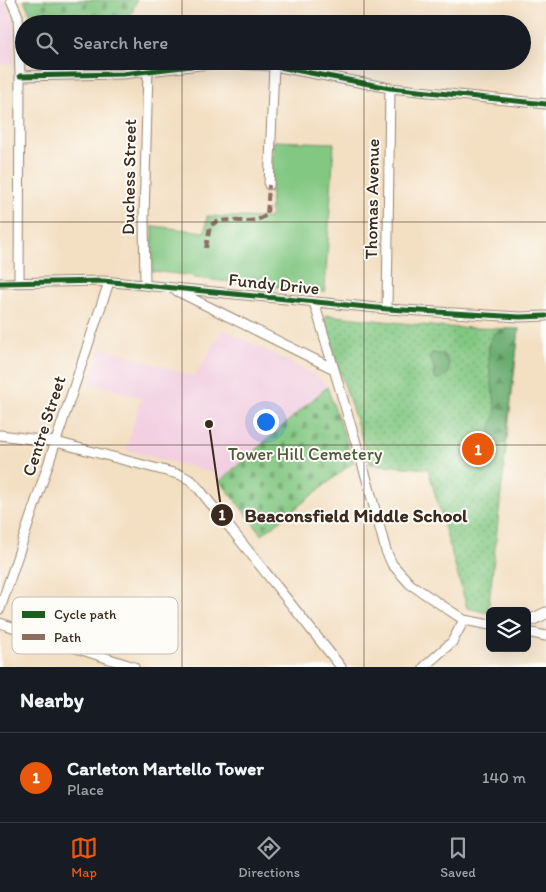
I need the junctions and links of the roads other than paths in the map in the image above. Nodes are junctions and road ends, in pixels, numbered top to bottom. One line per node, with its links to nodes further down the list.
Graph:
1 (11, 0): 2 (street)
2 (18, 15)
3 (20, 70): 7 (street)
4 (148, 70): 7 (street); 14 (street, Duchess Street)
5 (274, 70): 10 (street)
6 (295, 70): 8 (street)
7 (20, 76): 11 (street)
8 (390, 88): 9 (street); 17 (street, Thomas Avenue)
9 (546, 104)
10 (268, 185)
11 (19, 282): 12 (street, Fundy Drive); 13 (street, Fundy Drive)
12 (109, 282): 14 (street, Fundy Drive); 21 (street, Centre Street)
13 (0, 283)
14 (145, 285): 15 (street, Fundy Drive)
15 (170, 288): 16 (street, Fundy Drive); 19 (street, Fundy Drive)
16 (314, 302): 17 (street, Fundy Drive); 19 (street)
17 (387, 309): 18 (street, Fundy Drive)
18 (546, 316)
19 (334, 369): 24 (street)
20 (0, 435): 21 (street)
21 (56, 442): 22 (street, Centre Street); 33 (street)
22 (0, 609)
23 (546, 613): 25 (street)
24 (464, 620): 27 (street); 34 (street)
25 (531, 620)
26 (0, 623): 28 (street)
27 (486, 623)
28 (12, 627)
29 (531, 633): 30 (street)
30 (546, 636)
31 (94, 654): 32 (street)
32 (134, 667)
33 (342, 667)
34 (424, 667)

